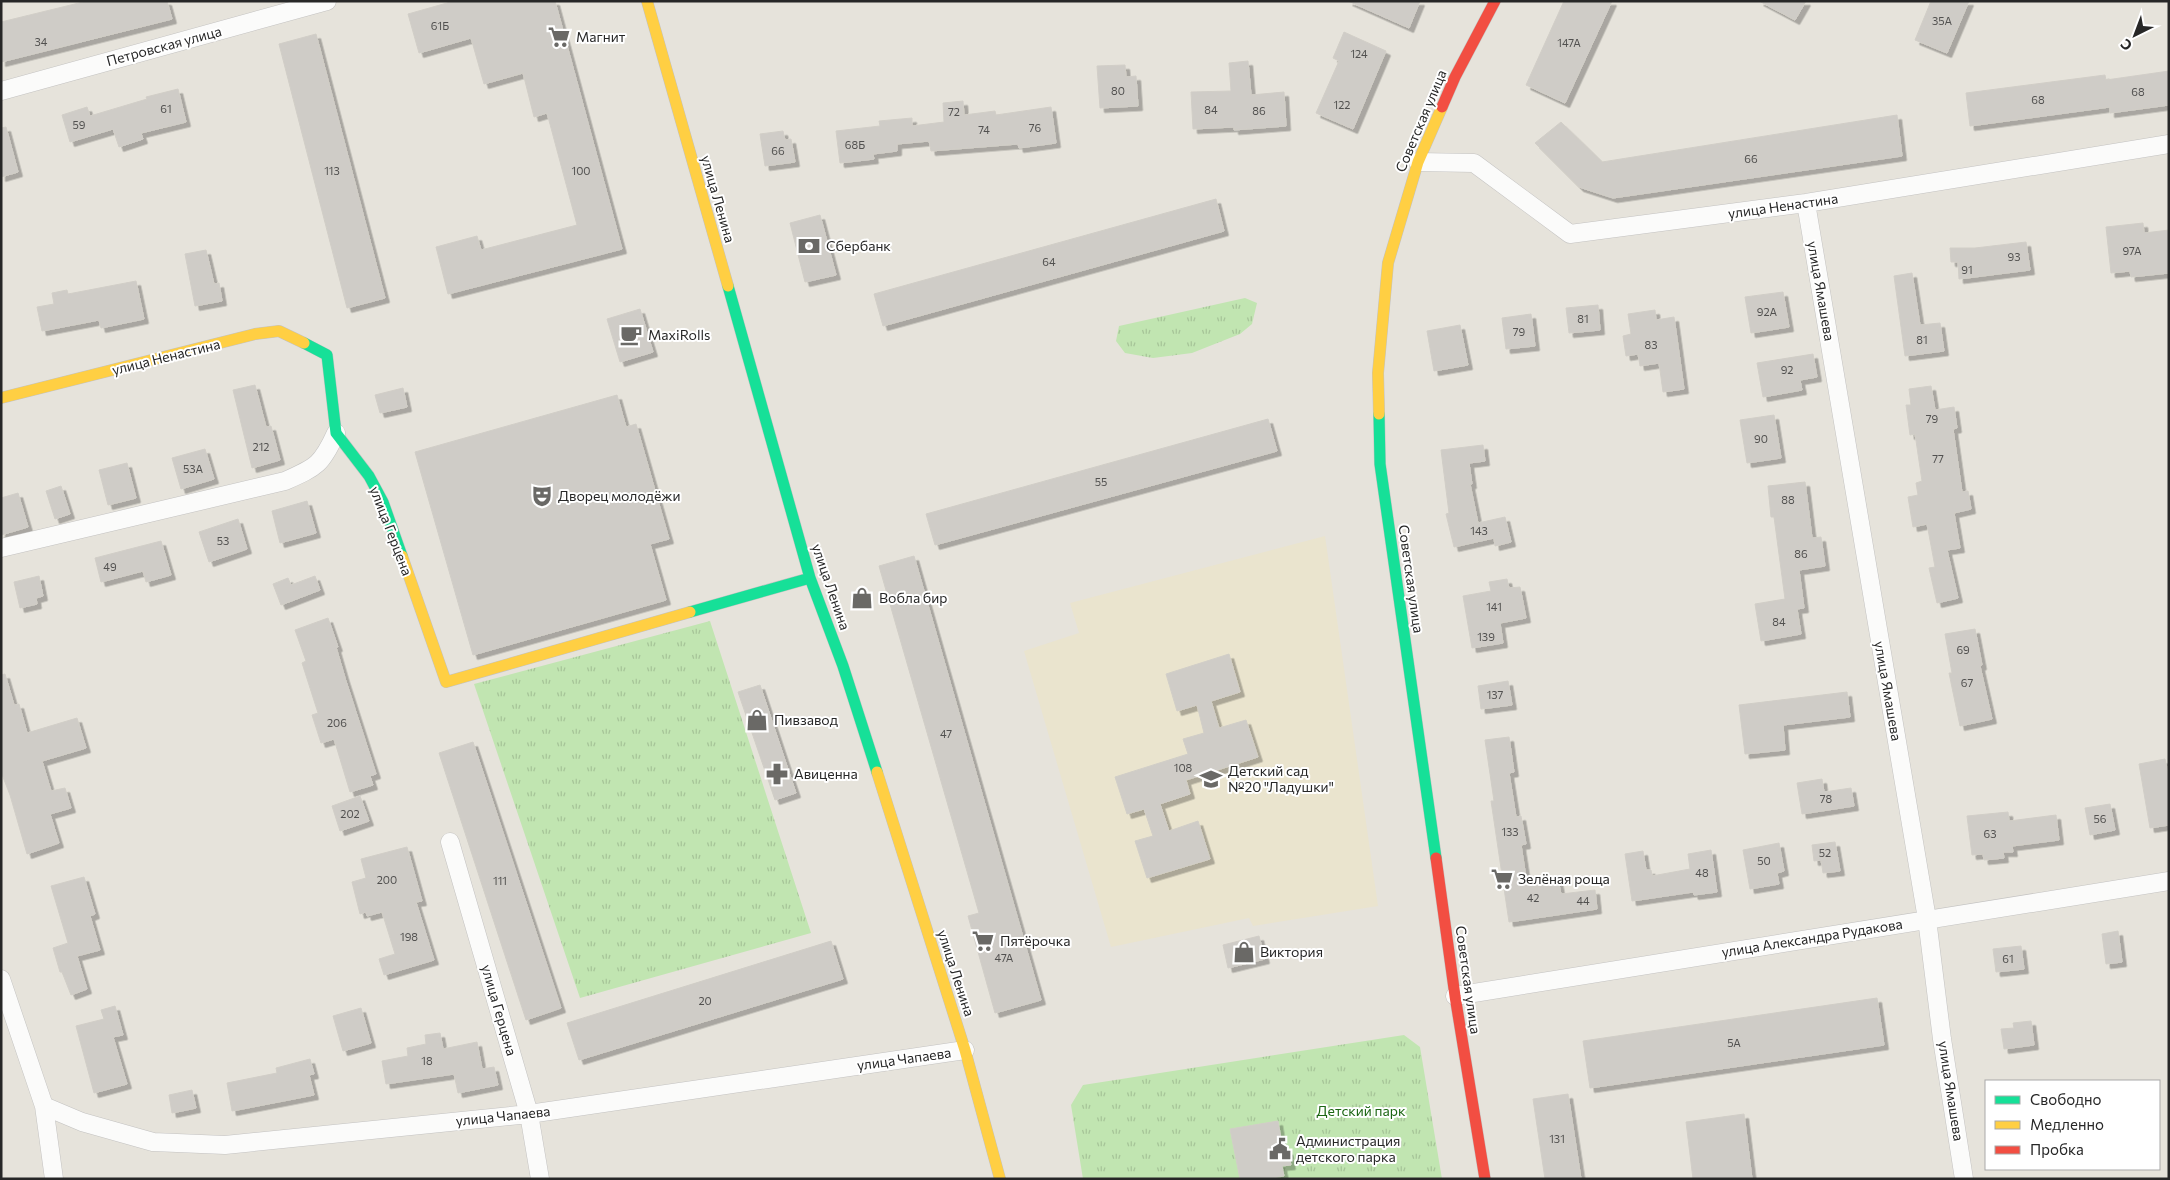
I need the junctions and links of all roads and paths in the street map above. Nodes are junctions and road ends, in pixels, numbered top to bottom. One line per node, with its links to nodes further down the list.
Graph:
1 (327, 1): 4 (street, Петровская улица)
2 (647, 1): 11 (street, улица Ленина)
3 (1495, 1): 6 (street, Советская улица)
4 (1, 91)
5 (2169, 144): 7 (street, улица Ненастина)
6 (1418, 162): 7 (street, улица Ненастина); 16 (street, Советская улица)
7 (1806, 203): 14 (street, улица Ямашева)
8 (1, 398): 9 (street, улица Ненастина)
9 (336, 433): 10 (street); 11 (street, улица Герцена)
10 (1, 548)
11 (810, 578): 18 (street, улица Ленина)
12 (450, 842): 20 (street, улица Герцена)
13 (2169, 881): 14 (street, улица Александра Рудакова)
14 (1927, 919): 16 (street, улица Александра Рудакова); 25 (street, улица Ямашева)
15 (1, 979): 17 (street)
16 (1455, 996): 24 (street, Советская улица)
17 (6, 1011): 19 (street)
18 (965, 1050): 20 (street, улица Чапаева); 23 (street, улица Ленина)
19 (44, 1106): 20 (street, улица Чапаева); 21 (street)
20 (530, 1114): 22 (street, улица Герцена)
21 (54, 1179)
22 (540, 1179)
23 (1000, 1179)
24 (1485, 1179)
25 (1964, 1179)

